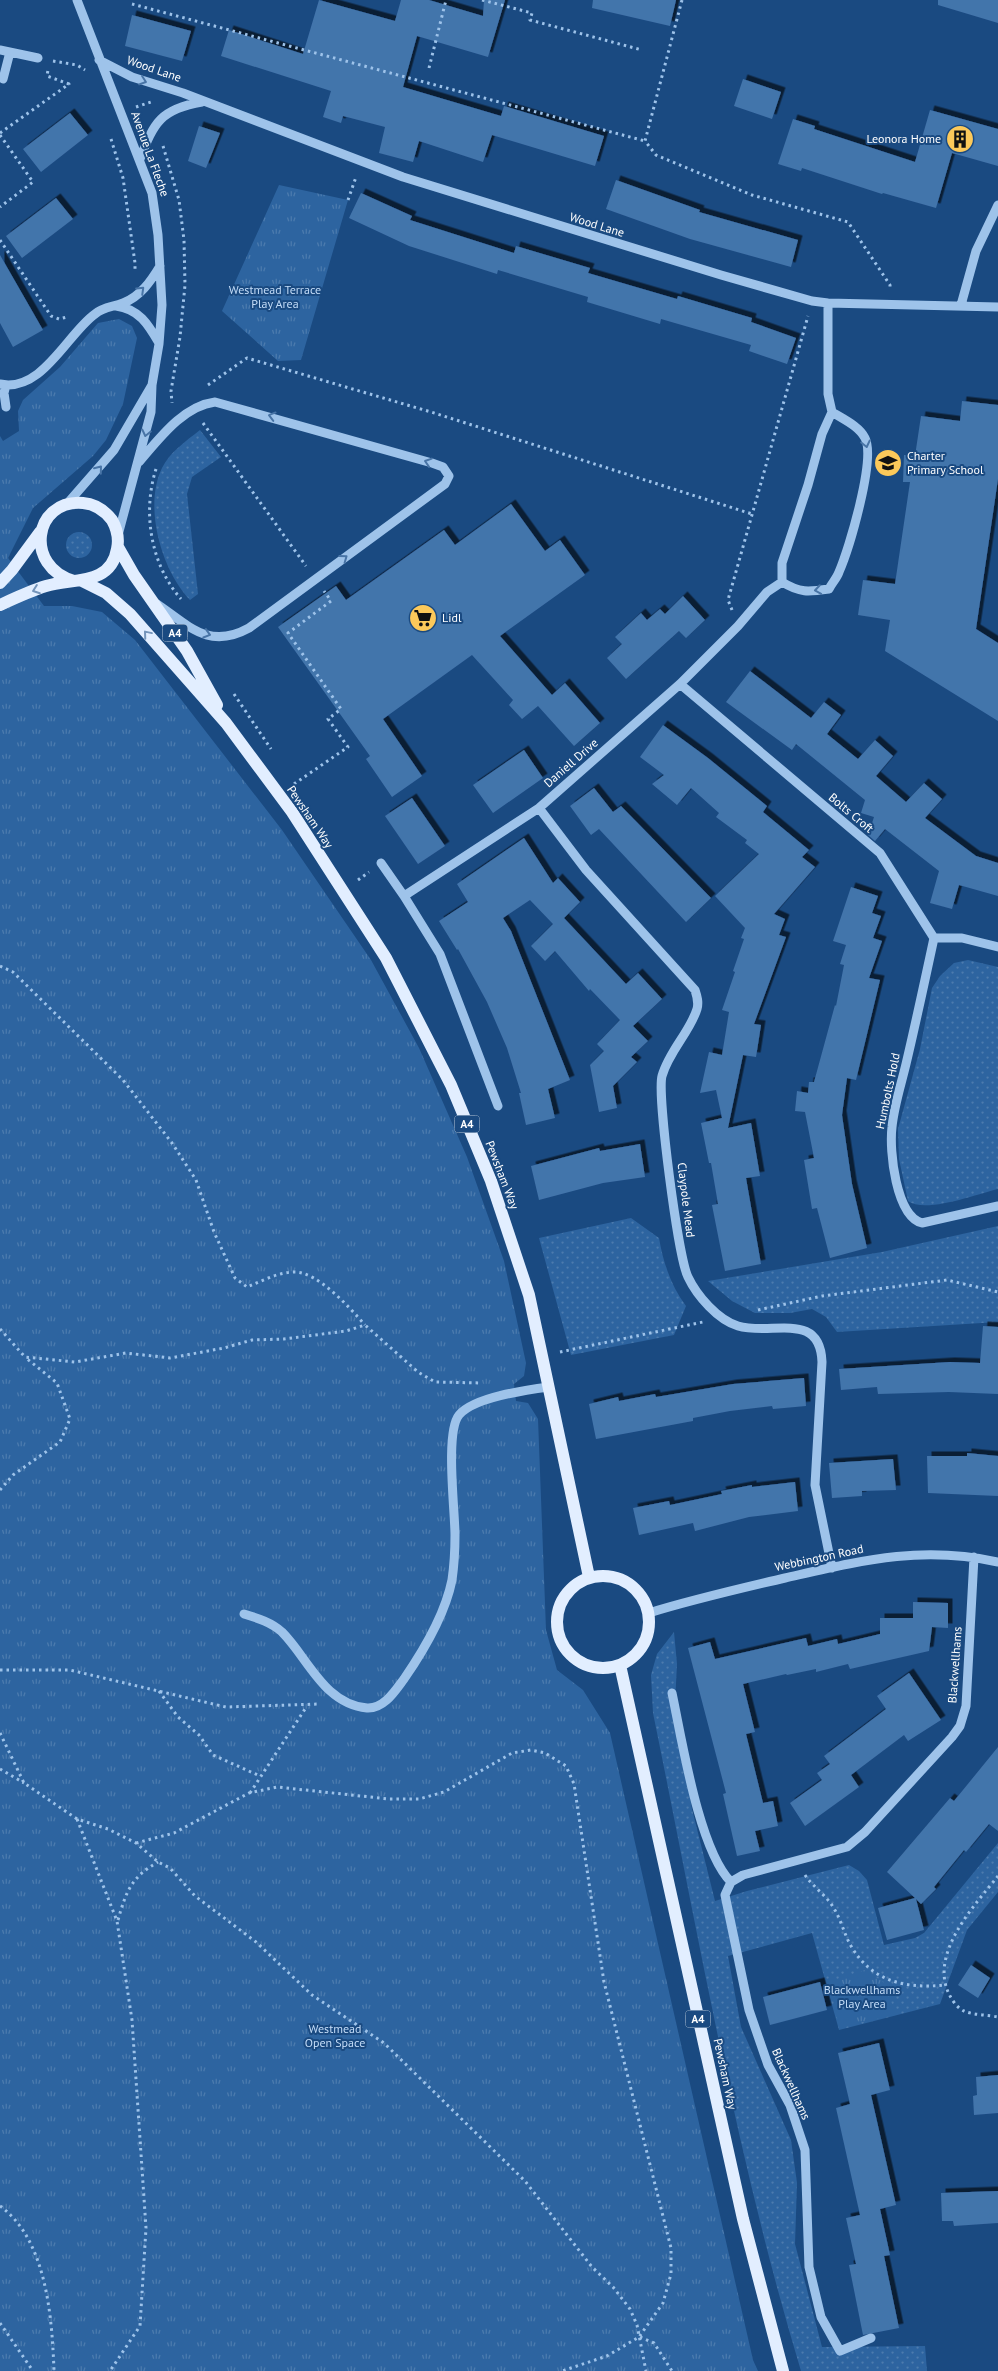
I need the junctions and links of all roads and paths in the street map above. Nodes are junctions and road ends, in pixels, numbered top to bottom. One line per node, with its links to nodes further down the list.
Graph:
1 (77, 0): 10 (street, Avenue La Fleche)
2 (446, 0): 12 (path)
3 (482, 0): 7 (path)
4 (682, 0): 20 (path)
5 (132, 4): 20 (path)
6 (0, 50): 8 (street)
7 (642, 50)
8 (10, 52): 9 (street); 15 (street)
9 (38, 58)
10 (99, 60): 16 (street, Wood Lane, one-way to 16); 21 (street, Avenue La Fleche)
11 (51, 61): 14 (path)
12 (429, 68)
13 (41, 74): 14 (path)
14 (46, 76): 17 (path)
15 (3, 80)
16 (202, 102): 21 (street); 22 (street, Wood Lane)
17 (0, 134): 25 (path)
18 (110, 136): 28 (path)
19 (164, 138): 40 (path)
20 (645, 141): 31 (path)
21 (140, 159): 27 (street, Avenue La Fleche)
22 (361, 161): 23 (path); 29 (street, Wood Lane)
23 (348, 200)
24 (998, 205): 33 (street)
25 (0, 207)
26 (0, 240): 35 (path)
27 (160, 264): 32 (street, one-way to 27); 36 (street, Avenue La Fleche)
28 (132, 279)
29 (812, 301): 30 (street, Wood Lane); 46 (path)
30 (828, 303): 31 (street, Wood Lane); 42 (street)
31 (890, 304): 33 (street, Wood Lane)
32 (114, 306): 36 (street); 37 (street)
33 (961, 306): 34 (street, Wood Lane)
34 (998, 307)
35 (72, 315)
36 (160, 344): 38 (street, Avenue La Fleche)
37 (3, 384): 41 (street)
38 (152, 384): 43 (street, Avenue La Fleche, one-way to 43); 45 (street, Avenue La Fleche, one-way to 38)
39 (204, 388): 46 (path)
40 (180, 401)
41 (6, 407)
42 (832, 412): 50 (street); 50 (street, one-way to 50)
43 (139, 462): 48 (street, Avenue La Fleche); 52 (street, one-way to 43)
44 (157, 464): 53 (path)
45 (66, 505): 47 (main road, Avenue La Fleche); 48 (main road, A4)
46 (752, 514): 55 (path)
47 (42, 530): 49 (main road, A4); 51 (main road, Avenue La Fleche)
48 (118, 541): 49 (main road, Avenue La Fleche); 52 (main road, Pewsham Way / A4)
49 (78, 581): 54 (main road, Avenue La Fleche, one-way to 54); 58 (main road, Pewsham Way / A4, one-way to 49)
50 (782, 582): 55 (street, Daniell Drive)
51 (0, 583)
52 (151, 599): 58 (main road, Pewsham Way / A4)
53 (184, 602)
54 (0, 605)
55 (738, 626): 56 (street, Daniell Drive)
56 (680, 684): 62 (street, Daniell Drive); 68 (street, Bolts Croft)
57 (230, 687): 59 (path)
58 (226, 723): 66 (main road, Pewsham Way / A4)
59 (273, 752)
60 (289, 776): 61 (path)
61 (300, 792)
62 (539, 808): 67 (street, Daniell Drive); 81 (street, Claypole Mead)
63 (382, 863): 65 (path); 67 (street)
64 (356, 874): 65 (path)
65 (359, 879): 66 (path)
66 (343, 890): 76 (main road, Pewsham Way / A4)
67 (404, 896): 71 (street)
68 (934, 938): 69 (street); 72 (street, Humbolts Hold)
69 (998, 946)
70 (0, 966): 73 (path)
71 (498, 1106)
72 (998, 1206)
73 (365, 1325): 75 (path); 77 (path)
74 (0, 1329): 75 (path)
75 (26, 1357): 78 (path)
76 (549, 1387): 77 (street); 82 (main road, Pewsham Way / A4)
77 (506, 1394): 89 (street)
78 (0, 1490)
79 (974, 1557): 80 (street, Webbington Road); 81 (street, Webbington Road); 98 (street, Blackwellhams)
80 (998, 1562)
81 (832, 1568): 83 (street, Webbington Road)
82 (589, 1577): 83 (main road); 85 (main road)
83 (649, 1613): 85 (main road)
84 (244, 1614): 89 (street)
85 (620, 1665): 115 (main road, Pewsham Way / A4)
86 (0, 1670): 87 (path)
87 (159, 1691): 90 (path); 93 (path)
88 (672, 1693): 101 (street)
89 (345, 1701): 90 (path)
90 (307, 1705): 93 (path)
91 (0, 1733): 94 (path)
92 (0, 1768): 94 (path)
93 (260, 1776): 95 (path)
94 (24, 1784): 96 (path)
95 (249, 1793): 97 (path); 107 (path)
96 (77, 1819): 97 (path); 102 (path)
97 (136, 1843): 99 (path)
98 (802, 1860): 101 (street, Blackwellhams); 103 (path)
99 (158, 1862): 102 (path); 107 (path)
100 (998, 1876): 103 (path)
101 (731, 1882): 108 (street, Blackwellhams)
102 (118, 1921): 111 (path)
103 (944, 1985): 104 (path)
104 (998, 2017)
105 (0, 2206): 110 (path)
106 (0, 2323): 109 (path)
107 (639, 2337): 112 (path); 113 (path); 114 (path)
108 (871, 2338)
109 (33, 2371)
110 (54, 2371)
111 (110, 2371)
112 (562, 2371)
113 (646, 2371)
114 (672, 2371)
115 (783, 2371)

